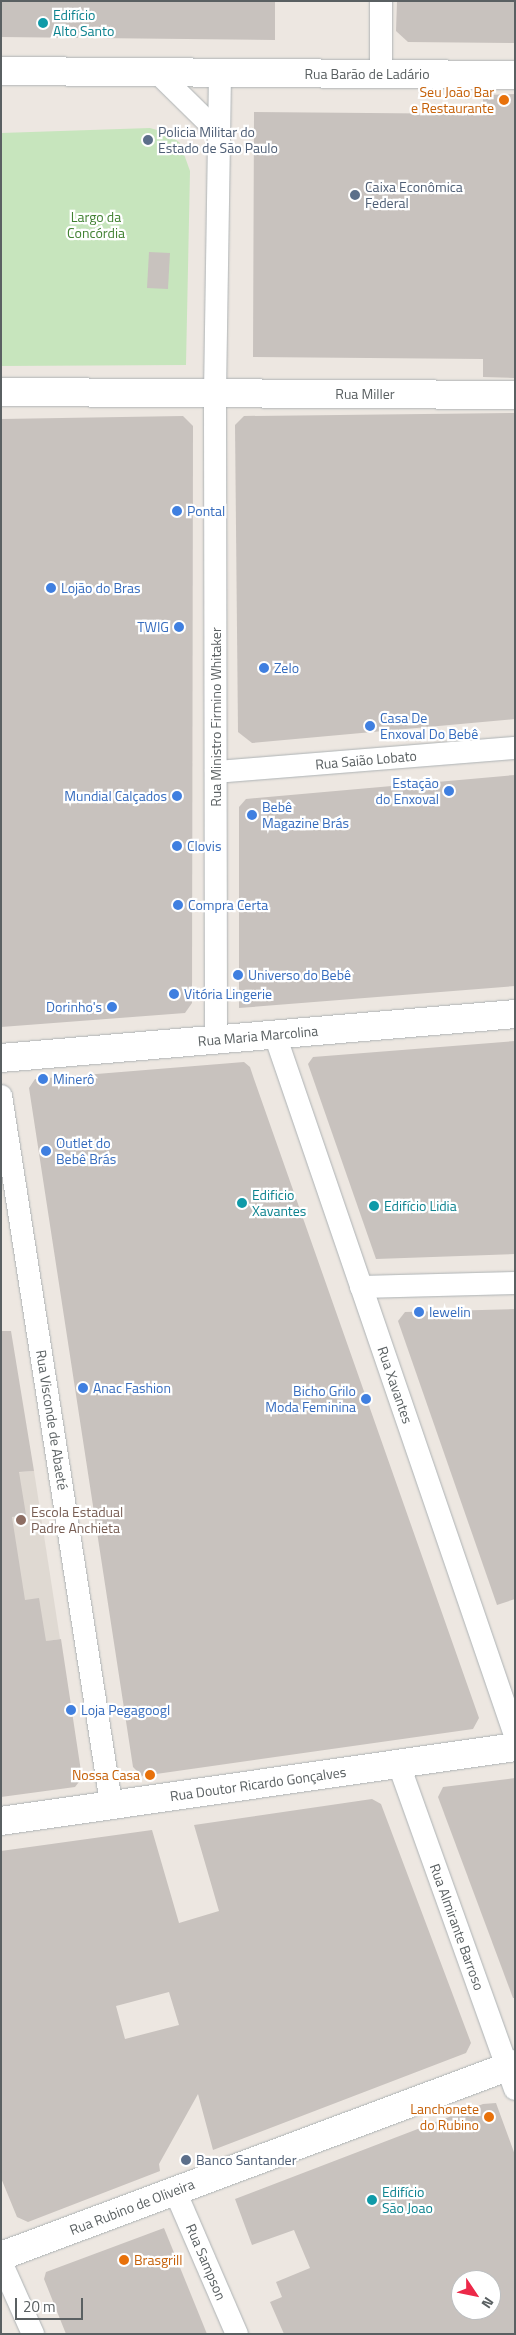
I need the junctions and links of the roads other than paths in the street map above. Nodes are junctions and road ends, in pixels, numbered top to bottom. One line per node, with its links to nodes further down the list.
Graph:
1 (381, 1): 5 (street)
2 (1, 71): 3 (main road)
3 (157, 72): 4 (main road); 7 (street)
4 (220, 73): 5 (main road, Rua Barão de Ladário); 7 (street)
5 (380, 74): 6 (main road, Rua Barão de Ladário)
6 (515, 75)
7 (217, 131): 9 (street)
8 (1, 392): 9 (main road)
9 (215, 393): 10 (main road, Rua Miller); 12 (street, Rua Ministro Firmino Whitaker)
10 (515, 395)
11 (515, 748): 12 (street, Rua Saião Lobato)
12 (216, 772): 15 (street, Rua Ministro Firmino Whitaker)
13 (515, 1014): 14 (main road, Rua Maria Marcolina)
14 (275, 1035): 15 (main road, Rua Maria Marcolina); 19 (street, Rua Xavantes)
15 (216, 1040): 16 (main road, Rua Maria Marcolina)
16 (1, 1058)
17 (1, 1096): 23 (street, Rua Visconde de Abaeté)
18 (515, 1283): 19 (street)
19 (361, 1287): 20 (street, Rua Xavantes)
20 (515, 1735)
21 (515, 1747): 22 (main road, Rua Doutor Ricardo Gonçalves)
22 (400, 1765): 23 (main road, Rua Doutor Ricardo Gonçalves); 25 (street, Rua Almirante Barroso)
23 (110, 1803): 24 (main road, Rua Doutor Ricardo Gonçalves)
24 (1, 1821)
25 (512, 2073): 26 (main road, Rua Rubino de Oliveira)
26 (175, 2191): 27 (main road, Rua Rubino de Oliveira); 30 (street, Rua Sampson)
27 (1, 2256)
28 (1, 2262): 29 (street)
29 (33, 2334)
30 (237, 2334)

